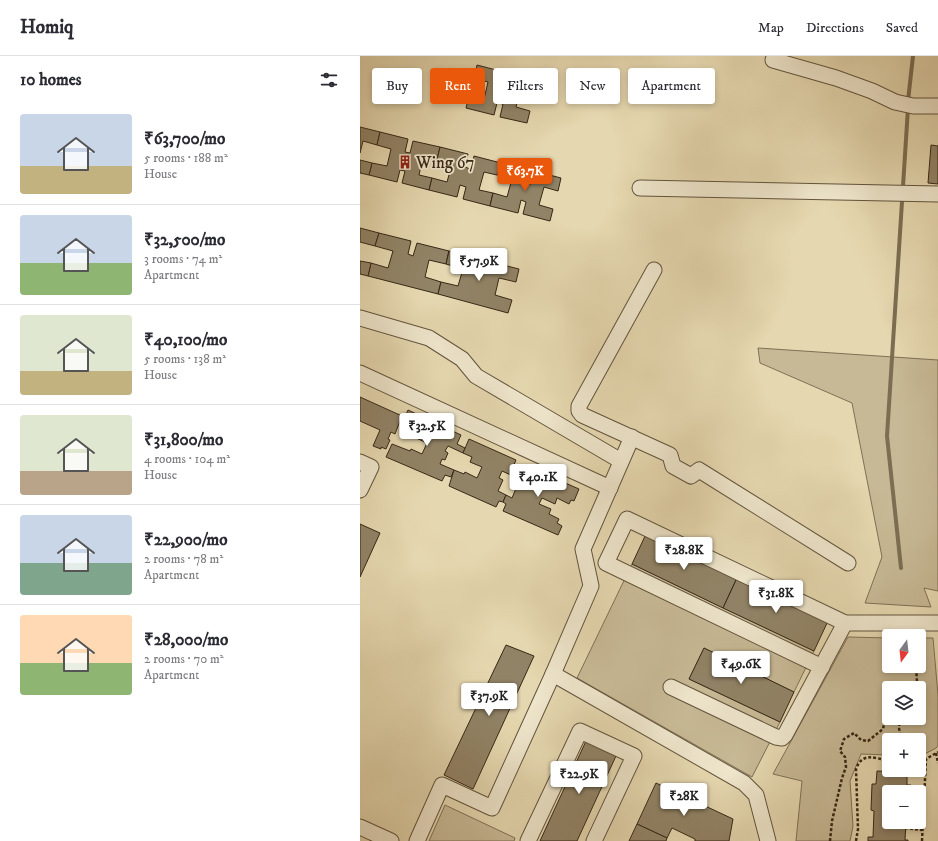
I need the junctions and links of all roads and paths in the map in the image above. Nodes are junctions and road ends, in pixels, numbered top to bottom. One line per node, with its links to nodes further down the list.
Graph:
1 (773, 60): 2 (street)
2 (938, 106)
3 (640, 188): 4 (street)
4 (938, 194)
5 (654, 270): 8 (street)
6 (360, 318): 9 (street)
7 (360, 373): 11 (street)
8 (632, 437): 9 (street); 13 (street)
9 (621, 461): 11 (street)
10 (360, 462): 12 (street)
11 (610, 488): 17 (street)
12 (360, 490)
13 (848, 563)
14 (938, 622): 15 (street)
15 (845, 623): 16 (street); 16 (street)
16 (822, 667): 18 (street)
17 (553, 674): 29 (street); 32 (street)
18 (671, 687)
19 (884, 725): 33 (path)
20 (937, 753): 22 (path); 23 (path)
21 (882, 759): 34 (path)
22 (926, 760)
23 (938, 763)
24 (925, 777): 27 (path)
25 (360, 827): 28 (street)
26 (914, 829): 27 (path)
27 (922, 830): 35 (path)
28 (391, 841)
29 (416, 841)
30 (528, 841): 31 (street)
31 (594, 841)
32 (768, 841)
33 (830, 841)
34 (856, 841)
35 (922, 841)

